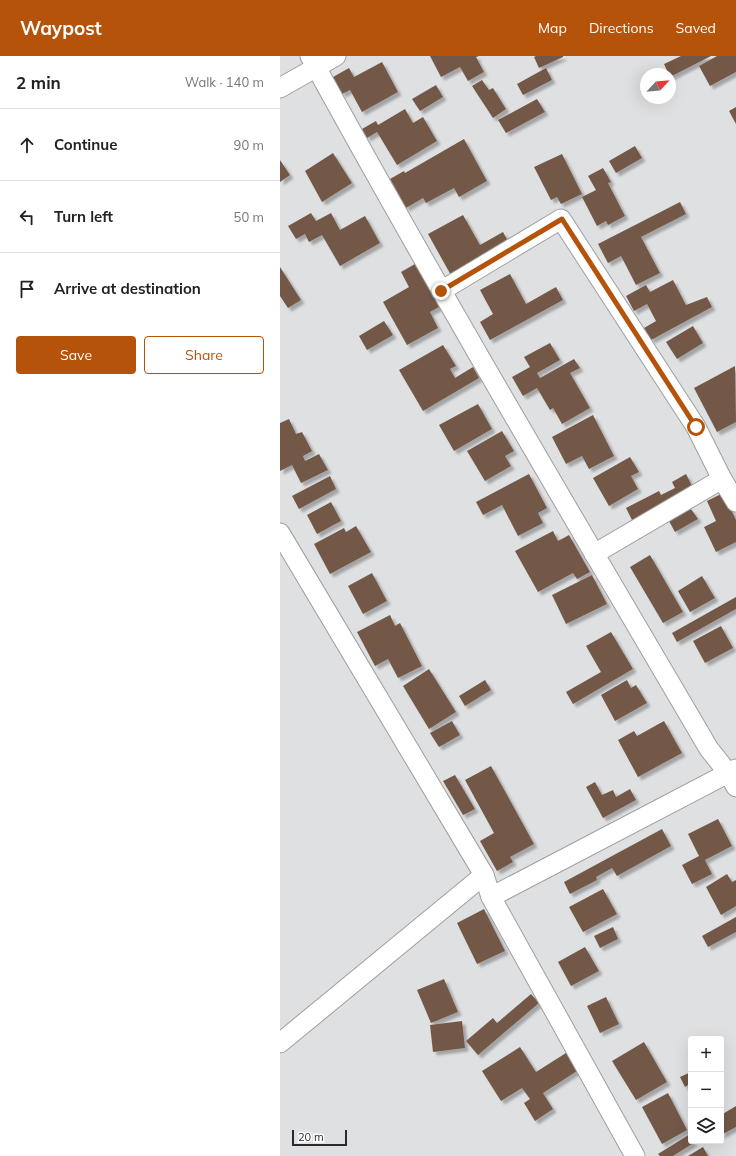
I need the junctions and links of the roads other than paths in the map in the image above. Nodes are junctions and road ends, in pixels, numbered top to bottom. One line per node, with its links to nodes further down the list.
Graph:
1 (336, 56): 2 (street)
2 (313, 62): 3 (street); 4 (street)
3 (280, 88)
4 (441, 291): 5 (street); 8 (street)
5 (722, 479): 6 (street); 8 (street)
6 (736, 502)
7 (280, 532): 10 (street)
8 (594, 554): 9 (street)
9 (734, 776): 11 (street)
10 (484, 875): 11 (street); 12 (street)
11 (491, 897): 13 (street)
12 (280, 1043)
13 (635, 1156)

